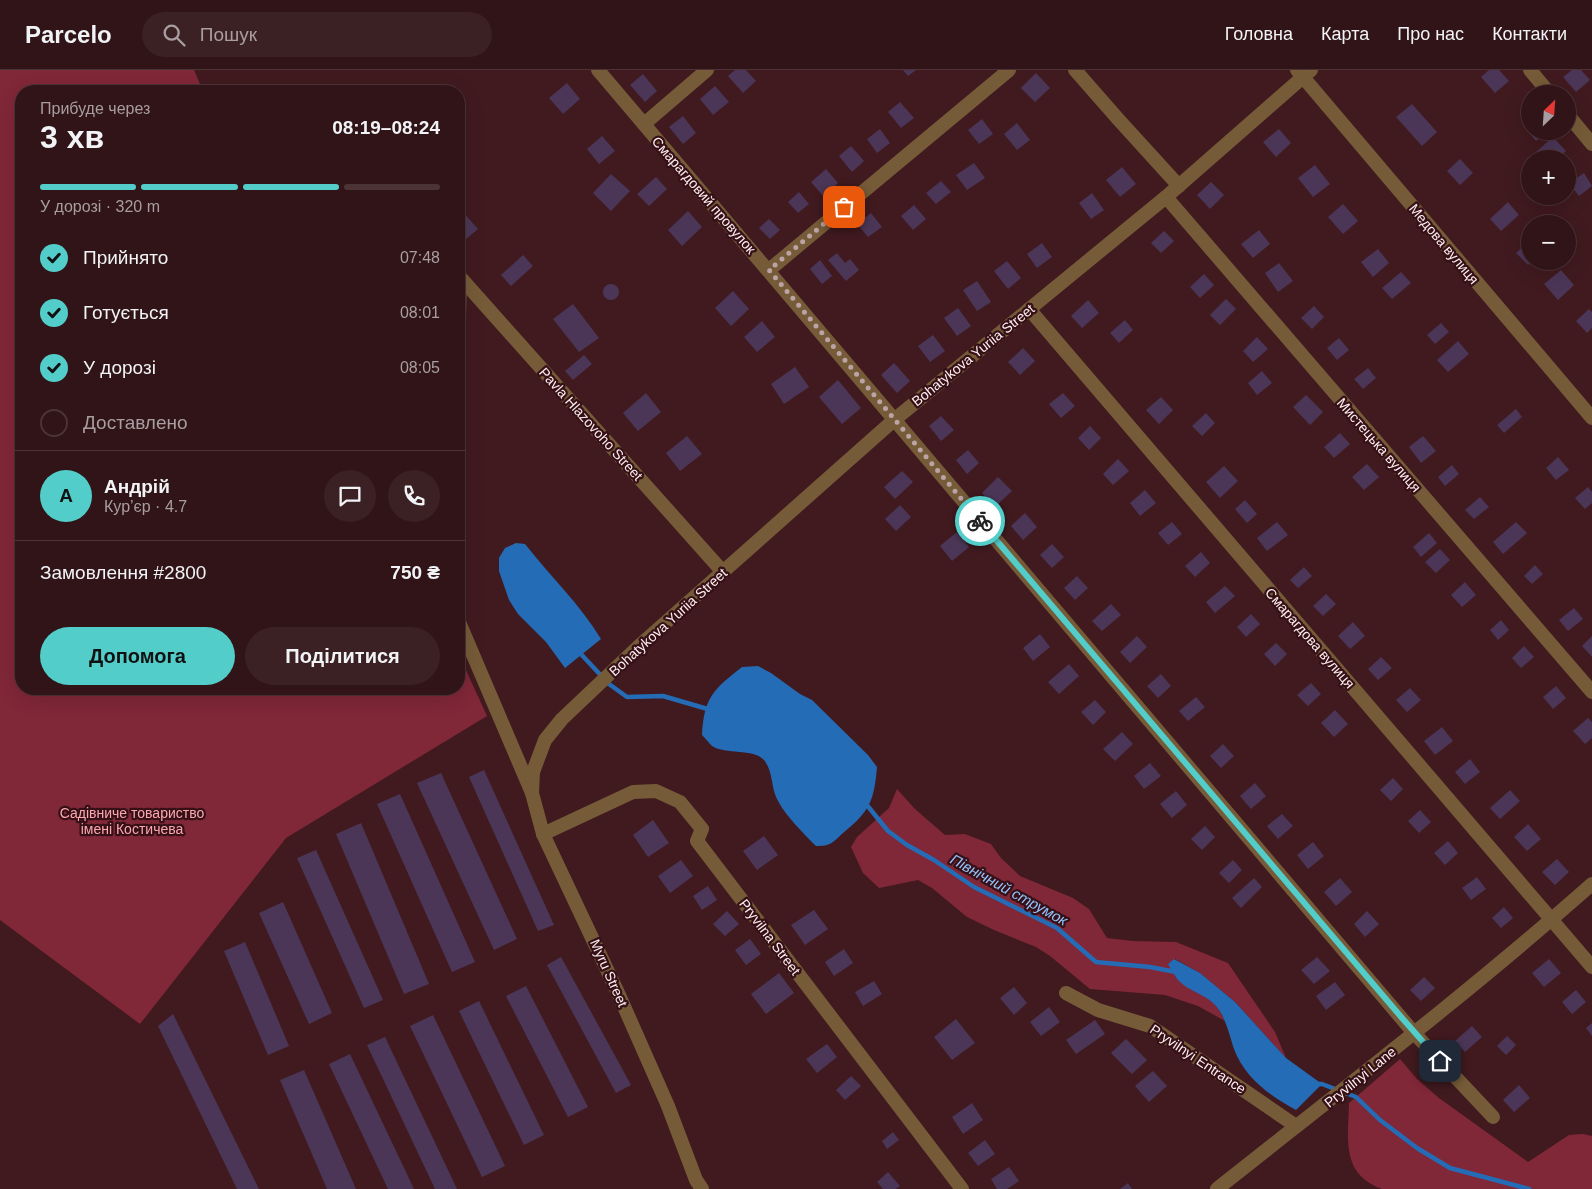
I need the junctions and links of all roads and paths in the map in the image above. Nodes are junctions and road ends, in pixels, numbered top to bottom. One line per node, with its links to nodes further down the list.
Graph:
1 (598, 70): 8 (street, Смарагдовий провулок)
2 (707, 70): 8 (street)
3 (1009, 70): 13 (street)
4 (1075, 70): 11 (street)
5 (1530, 70): 7 (street)
6 (1303, 72): 11 (street, Bohatykova Yuriia Street); 16 (street, Медова вулиця)
7 (1542, 85)
8 (644, 124): 13 (street, Смарагдовий провулок)
9 (1576, 125): 10 (street)
10 (1592, 144)
11 (1179, 186): 12 (street, Bohatykova Yuriia Street)
12 (1166, 198): 15 (street, Bohatykova Yuriia Street); 20 (street, Мистецька вулиця)
13 (769, 270): 17 (street, Смарагдовий провулок)
14 (465, 282): 18 (street, Pavla Hlazovoho Street)
15 (1029, 309): 17 (street, Bohatykova Yuriia Street); 25 (street, Смарагдова вулиця)
16 (1592, 418)
17 (894, 420): 18 (street, Bohatykova Yuriia Street); 28 (street, Смарагдовий провулок)
18 (723, 572): 21 (street, Bohatykova Yuriia Street)
19 (465, 636): 22 (street)
20 (1592, 692)
21 (538, 755): 22 (street, Myru Street)
22 (532, 793): 23 (street, Myru Street)
23 (543, 834): 31 (street, Myru Street); 32 (street, Pryvilna Street)
24 (1592, 884): 25 (street, Pryvilnyi Lane)
25 (1552, 920): 26 (street, Смарагдова вулиця); 28 (street, Pryvilnyi Lane)
26 (1592, 967)
27 (1066, 993): 30 (street, Pryvilnyi Entrance)
28 (1414, 1033): 29 (street, Смарагдовий провулок); 30 (street, Pryvilnyi Lane)
29 (1493, 1117)
30 (1296, 1126): 33 (street, Pryvilnyi Lane)
31 (702, 1189)
32 (962, 1189)
33 (1217, 1189)

